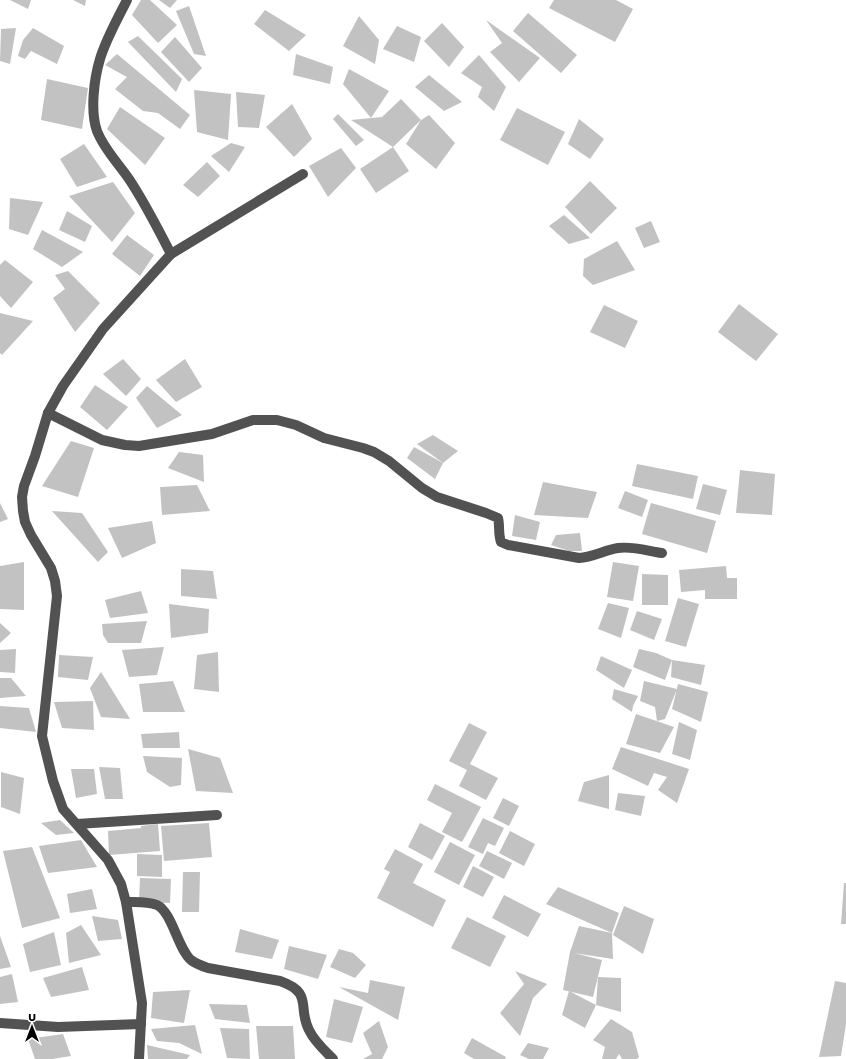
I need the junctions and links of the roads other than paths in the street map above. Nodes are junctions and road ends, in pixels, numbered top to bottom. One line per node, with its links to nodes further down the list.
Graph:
1 (127, 0): 3 (street)
2 (303, 174): 3 (street)
3 (171, 254): 4 (street)
4 (48, 413): 5 (street); 7 (street)
5 (662, 553)
6 (217, 815): 7 (street)
7 (77, 824): 8 (street)
8 (126, 902): 10 (street); 12 (street)
9 (0, 1023): 10 (street)
10 (141, 1024): 11 (street)
11 (139, 1059)
12 (333, 1059)

